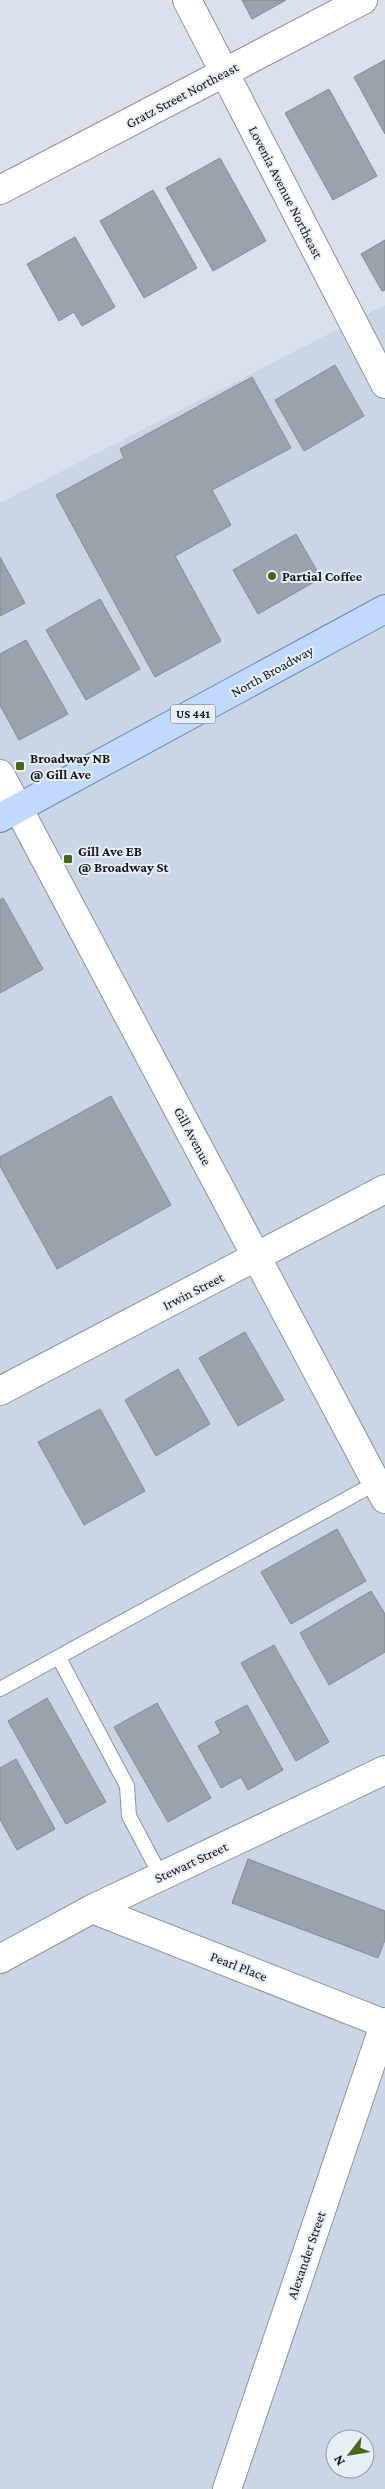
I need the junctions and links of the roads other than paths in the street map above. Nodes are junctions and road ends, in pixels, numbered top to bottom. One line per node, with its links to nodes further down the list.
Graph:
1 (187, 0): 3 (street, Lovenia Avenue Northeast)
2 (363, 0): 3 (street, Gratz Street Northeast)
3 (225, 73): 4 (street, Gratz Street Northeast); 5 (street, Lovenia Avenue Northeast)
4 (0, 190)
5 (385, 384)
6 (385, 609): 8 (main road, North Broadway / US 441)
7 (0, 774): 8 (street, Gill Avenue)
8 (9, 813): 10 (street, Gill Avenue)
9 (385, 1189): 10 (street, Irwin Street)
10 (257, 1258): 11 (street, Irwin Street); 12 (street, Gill Avenue)
11 (0, 1391)
12 (381, 1491): 13 (lane)
13 (59, 1658): 14 (lane); 16 (lane)
14 (0, 1689)
15 (385, 1770): 16 (street, Stewart Street)
16 (162, 1876): 17 (street, Stewart Street)
17 (92, 1909): 18 (street, Stewart Street); 19 (street, Pearl Place)
18 (0, 1959)
19 (385, 2023): 20 (street, Alexander Street)
20 (228, 2489)

